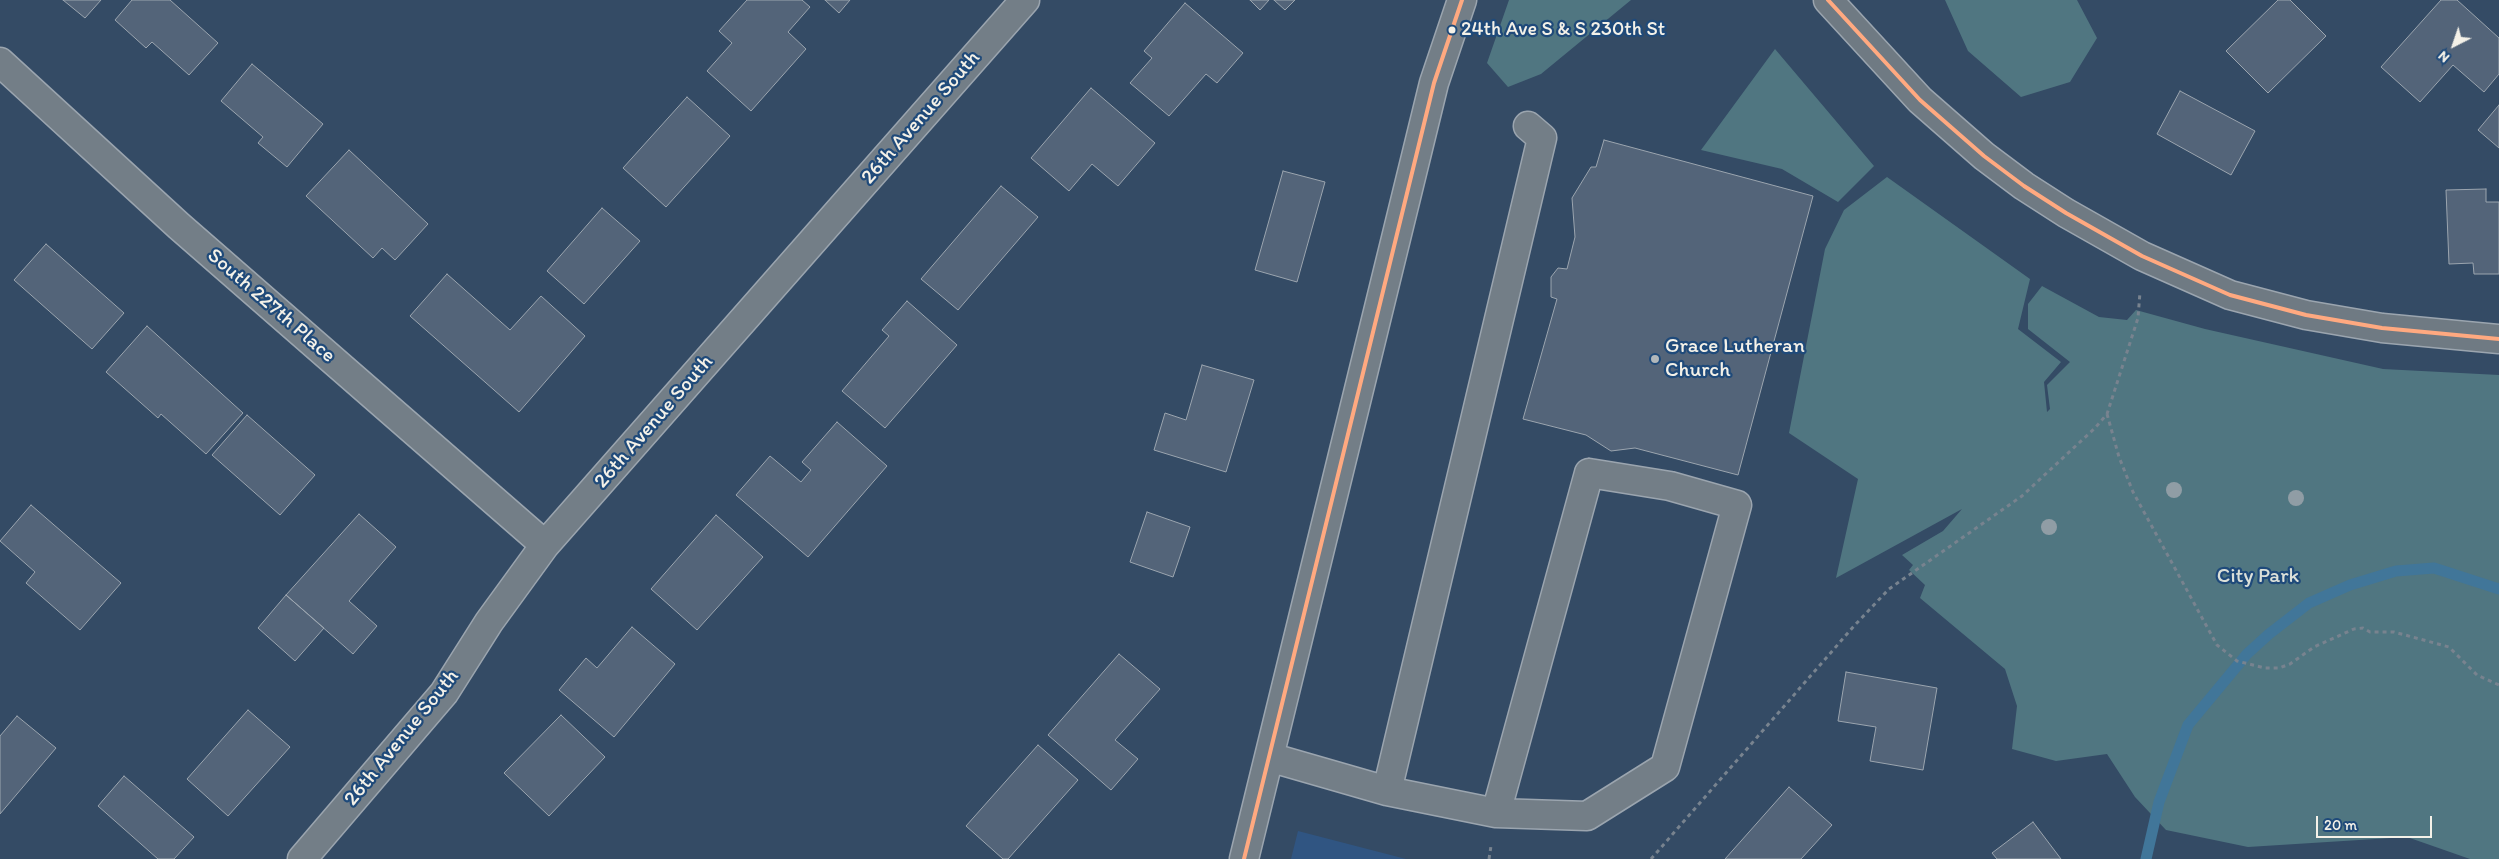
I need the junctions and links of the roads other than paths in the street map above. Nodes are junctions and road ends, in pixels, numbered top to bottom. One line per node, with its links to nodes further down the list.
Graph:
1 (1025, 0): 7 (street, 26th Avenue South)
2 (1462, 0): 8 (street)
3 (1828, 0): 6 (main road)
4 (0, 62): 7 (street, South 227th Place)
5 (1528, 126): 9 (street)
6 (2499, 339)
7 (545, 545): 11 (street, 26th Avenue South)
8 (1269, 757): 9 (street); 12 (street)
9 (1387, 791): 10 (street)
10 (1496, 813): 10 (street)
11 (302, 859)
12 (1244, 859)

